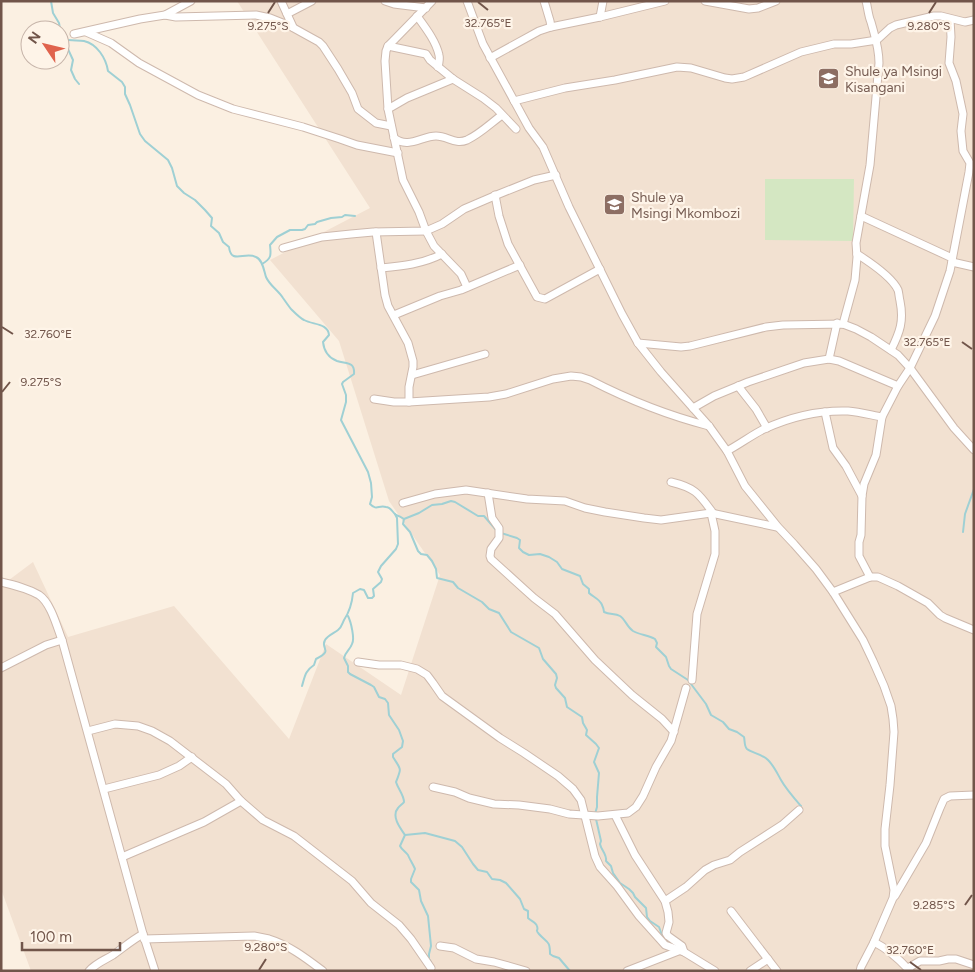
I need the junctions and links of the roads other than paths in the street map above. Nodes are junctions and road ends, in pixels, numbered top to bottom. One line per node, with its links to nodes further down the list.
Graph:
1 (191, 1): 15 (street)
2 (281, 1): 14 (street)
3 (312, 1): 14 (street)
4 (385, 1): 13 (street)
5 (432, 1): 13 (street)
6 (467, 1): 26 (street)
7 (544, 1): 20 (street)
8 (603, 1): 17 (street)
9 (665, 1): 17 (street)
10 (705, 1): 11 (street)
11 (776, 1)
12 (866, 1): 24 (street)
13 (426, 8): 16 (street)
14 (287, 14): 21 (street)
15 (165, 15): 21 (street); 22 (street)
16 (417, 16): 25 (street); 27 (street)
17 (600, 18): 20 (street)
18 (950, 19): 19 (street); 24 (street); 44 (street)
19 (974, 20)
20 (551, 27): 26 (street)
21 (294, 28): 32 (street)
22 (86, 32): 23 (street); 35 (street)
23 (74, 34)
24 (877, 40): 29 (street); 38 (street)
25 (388, 46): 27 (street); 30 (street)
26 (490, 58): 29 (street)
27 (438, 67): 28 (street)
28 (453, 79): 30 (street); 31 (street)
29 (514, 101): 36 (street)
30 (388, 109): 32 (street)
31 (502, 115): 33 (street); 34 (street)
32 (391, 126): 34 (street)
33 (516, 129)
34 (394, 138): 35 (street)
35 (398, 153): 39 (street)
36 (556, 175): 37 (street); 48 (street)
37 (495, 196): 39 (street); 45 (street)
38 (861, 216): 43 (street); 44 (street)
39 (426, 231): 40 (street); 42 (street)
40 (376, 232): 41 (street); 46 (street)
41 (283, 248)
42 (442, 254): 46 (street); 49 (street)
43 (856, 254): 51 (street); 53 (street)
44 (952, 260): 47 (street); 56 (street)
45 (520, 265): 48 (street); 49 (street)
46 (381, 268): 50 (street)
47 (974, 268)
48 (600, 269): 52 (street)
49 (467, 288): 50 (street)
50 (394, 315): 57 (street)
51 (840, 323): 52 (street); 53 (street); 55 (street)
52 (638, 343): 62 (street)
53 (890, 350): 56 (street)
54 (485, 354): 57 (street)
55 (829, 360): 58 (street); 59 (street)
56 (910, 368): 59 (street); 67 (street)
57 (412, 374): 61 (street)
58 (738, 386): 62 (street); 66 (street)
59 (898, 386): 64 (street)
60 (374, 399): 61 (street)
61 (409, 402): 65 (street)
62 (693, 408): 65 (street)
63 (825, 412): 64 (street); 66 (street); 71 (street)
64 (882, 417): 71 (street)
65 (709, 426): 68 (street)
66 (767, 428): 68 (street)
67 (974, 450)
68 (728, 451): 74 (street)
69 (671, 482): 73 (street)
70 (488, 493): 72 (street); 73 (street); 85 (street)
71 (862, 496): 75 (street)
72 (403, 503)
73 (712, 513): 74 (street); 82 (street)
74 (778, 527): 77 (street)
75 (870, 577): 77 (street); 78 (street)
76 (1, 582): 79 (street)
77 (833, 592): 95 (street)
78 (974, 630)
79 (62, 640): 81 (street); 84 (street)
80 (358, 662): 92 (street)
81 (1, 668)
82 (692, 680)
83 (686, 688): 85 (street)
84 (88, 731): 86 (street); 88 (street)
85 (674, 732): 93 (street)
86 (192, 758): 88 (street); 90 (street)
87 (432, 787): 92 (street)
88 (104, 789): 94 (street)
89 (974, 795): 95 (street)
90 (242, 801): 94 (street); 104 (street)
91 (798, 810): 96 (street)
92 (584, 815): 93 (street); 101 (street)
93 (615, 815): 96 (street)
94 (122, 857): 98 (street)
95 (893, 898): 99 (street)
96 (665, 901): 101 (street)
97 (731, 911): 102 (street)
98 (144, 936): 107 (street); 108 (street); 109 (street)
99 (874, 942): 106 (street); 115 (street)
100 (440, 946): 105 (street)
101 (683, 951): 111 (street); 112 (street)
102 (768, 959): 113 (street); 114 (street)
103 (974, 965): 106 (street)
104 (431, 968)
105 (507, 968): 110 (street)
106 (909, 969)
107 (89, 971)
108 (155, 971)
109 (324, 971)
110 (526, 971)
111 (627, 971)
112 (715, 971)
113 (750, 971)
114 (777, 971)
115 (860, 971)

